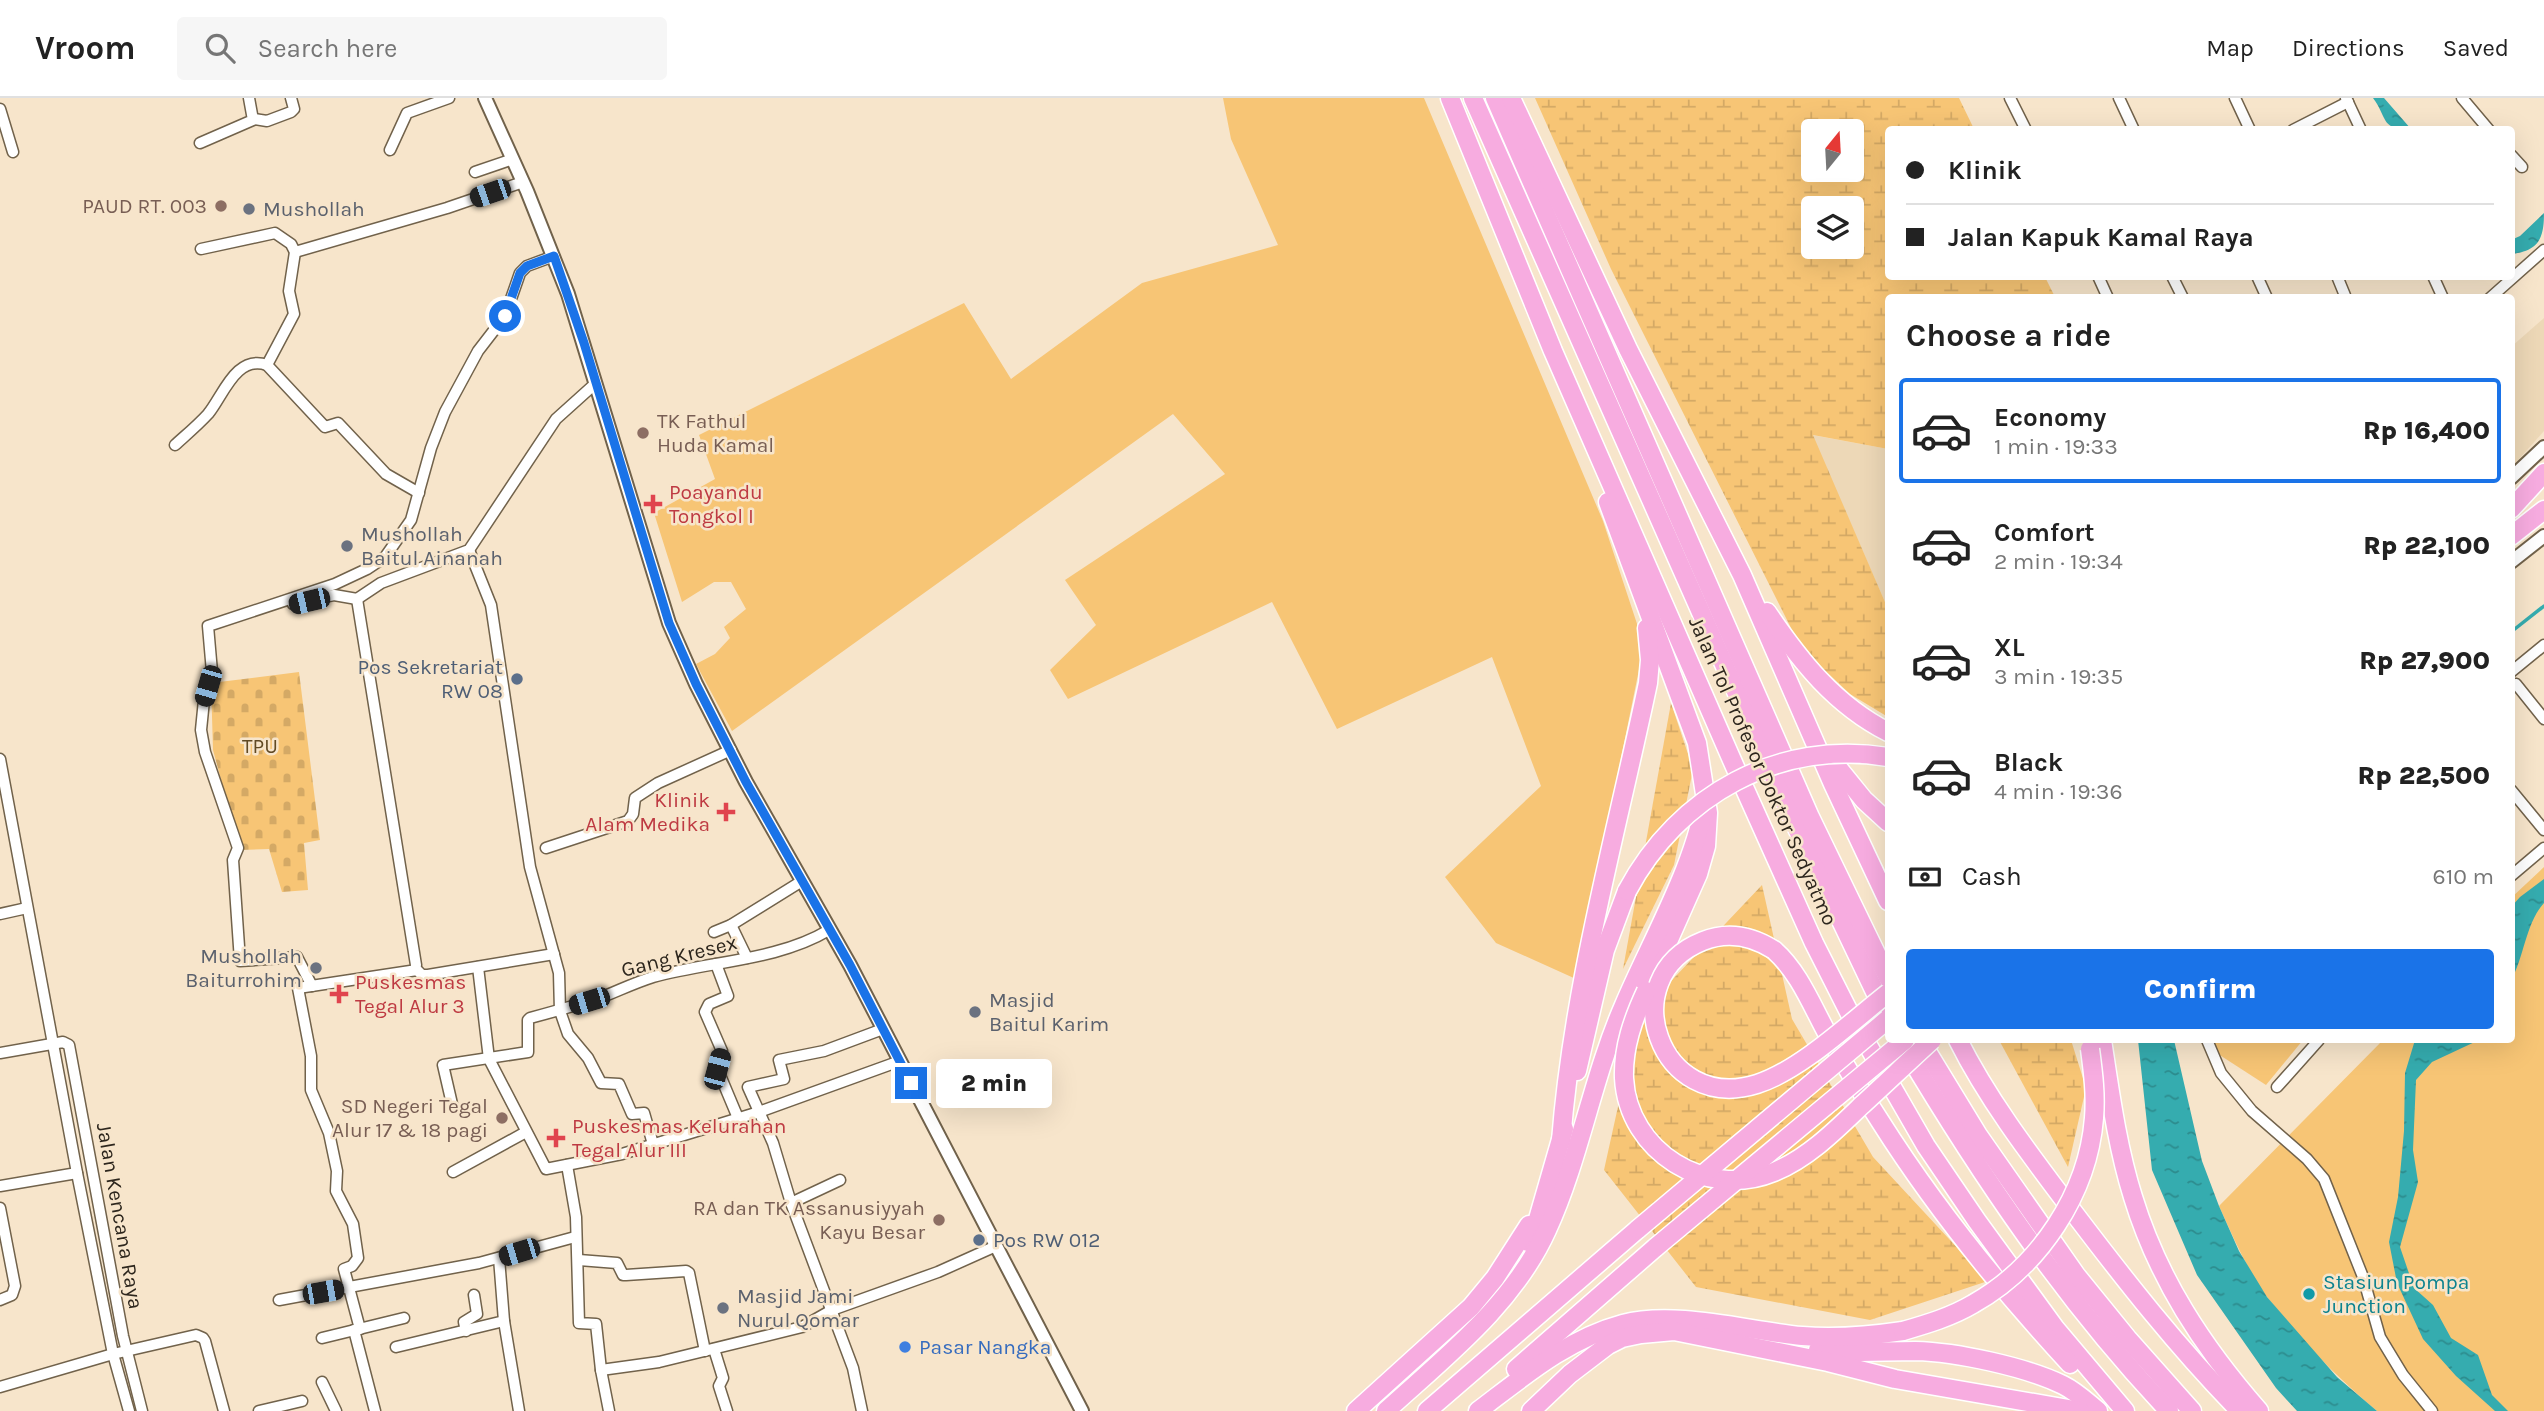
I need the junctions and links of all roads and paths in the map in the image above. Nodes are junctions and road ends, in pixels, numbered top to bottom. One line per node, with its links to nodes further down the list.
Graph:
1 (249, 98): 14 (street)
2 (291, 98): 14 (street)
3 (449, 98): 22 (street)
4 (485, 98): 24 (main road)
5 (1472, 98): 87 (highway, Jalan Tol Profesor Doktor Sedyatmo)
6 (2010, 98): 15 (street)
7 (2119, 98): 16 (street)
8 (2235, 98): 17 (street)
9 (2462, 98): 20 (street)
10 (1506, 99): 50 (highway, Jalan Tol Profesor Doktor Sedyatmo); 83 (highway, Jalan Tol Profesor Doktor Sedyatmo)
11 (2347, 100): 18 (street); 19 (street)
12 (1453, 106): 36 (highway, Jalan Tol Profesor Doktor Sedyatmo)
13 (0, 108): 23 (street)
14 (254, 119): 21 (street)
15 (2024, 126)
16 (2132, 126)
17 (2248, 126)
18 (2300, 126)
19 (2359, 126)
20 (2486, 126)
21 (201, 143)
22 (390, 150)
23 (13, 152)
24 (513, 159): 27 (street); 28 (main road)
25 (2515, 159): 26 (street)
26 (2522, 167)
27 (475, 172)
28 (523, 182): 31 (street); 32 (main road)
29 (201, 249): 31 (street)
30 (2544, 250): 33 (street)
31 (295, 252): 37 (street)
32 (554, 256): 38 (main road); 43 (street)
33 (2515, 276)
34 (2510, 280): 35 (street)
35 (2494, 294)
36 (1553, 351): 52 (highway); 167 (highway, Jalan Tol Profesor Doktor Sedyatmo)
37 (267, 365): 39 (street); 43 (street)
38 (596, 383): 48 (street); 60 (main road)
39 (175, 445)
40 (2544, 447): 42 (main road)
41 (2544, 473): 44 (highway)
42 (2515, 474)
43 (419, 493): 84 (street)
44 (2515, 505)
45 (2544, 510): 46 (highway)
46 (2515, 533)
47 (2544, 536): 49 (main road)
48 (469, 550): 51 (street); 78 (street)
49 (2515, 559)
50 (1742, 575): 58 (highway); 59 (highway, Jalan Tol Profesor Doktor Sedyatmo)
51 (357, 599): 53 (street); 81 (street)
52 (1645, 604): 64 (highway); 113 (highway)
53 (264, 614)
54 (2544, 646): 55 (street)
55 (2515, 669)
56 (2516, 684): 57 (street)
57 (2544, 719)
58 (1885, 730)
59 (1813, 736): 66 (highway); 72 (highway, Jalan Tol Profesor Doktor Sedyatmo)
60 (731, 750): 68 (street); 71 (main road)
61 (1885, 757): 113 (highway, bridge)
62 (0, 759): 63 (street, Jalan Kencana Raya)
63 (2, 777): 73 (street, Jalan Kencana Raya)
64 (1706, 793): 97 (highway, bridge); 132 (highway)
65 (2515, 795): 67 (street)
66 (1885, 819)
67 (2544, 830)
68 (546, 848)
69 (2544, 848): 70 (street)
70 (2515, 873)
71 (802, 881): 75 (street); 76 (main road)
72 (1885, 894)
73 (27, 908): 74 (street); 103 (street, Jalan Kencana Raya)
74 (0, 914)
75 (731, 925): 77 (street); 79 (street)
76 (829, 930): 79 (street, Gang Kresex); 89 (main road)
77 (714, 932)
78 (554, 954): 82 (street); 86 (street)
79 (747, 958): 80 (street, Gang Kresex)
80 (716, 964): 86 (street, Gang Kresex); 110 (street)
81 (416, 965)
82 (478, 967): 84 (street); 105 (street)
83 (1885, 972)
84 (312, 986): 127 (street)
85 (1885, 995): 90 (highway, bridge)
86 (560, 1011): 105 (street, Gang Kresex); 114 (street)
87 (1885, 1013)
88 (1885, 1022): 160 (highway, bridge)
89 (883, 1029): 106 (main road); 109 (street)
90 (1831, 1037)
91 (1831, 1037): 92 (highway, bridge)
92 (1831, 1037)
93 (1831, 1037): 166 (highway, bridge)
94 (1901, 1043): 168 (highway)
95 (1901, 1043): 161 (highway, bridge)
96 (1922, 1043): 169 (highway)
97 (1929, 1043)
98 (1960, 1043): 170 (highway)
99 (2093, 1043): 112 (highway); 134 (highway, bridge)
100 (2110, 1043): 112 (highway)
101 (2208, 1043): 172 (street)
102 (2316, 1043): 107 (street)
103 (52, 1044): 104 (street); 117 (street, Jalan Kencana Raya); 141 (street, Jalan Kencana Raya)
104 (0, 1053)
105 (489, 1059): 108 (street, Gang Kresex); 111 (street)
106 (900, 1061): 109 (street); 124 (main road)
107 (2277, 1087)
108 (452, 1104)
109 (759, 1112): 110 (street); 120 (street)
110 (738, 1118): 114 (street)
111 (526, 1132): 115 (street); 116 (street)
112 (2119, 1138): 171 (highway)
113 (1561, 1141): 121 (highway)
114 (653, 1144): 115 (street)
115 (568, 1165): 123 (street)
116 (453, 1172)
117 (77, 1173): 119 (street); 142 (street, Jalan Kencana Raya)
118 (840, 1180): 120 (street)
119 (0, 1186)
120 (791, 1203): 131 (street)
121 (1542, 1204): 132 (highway); 158 (highway)
122 (0, 1208): 129 (street)
123 (575, 1237): 125 (street); 126 (street)
124 (996, 1246): 131 (street); 157 (main road)
125 (499, 1258): 127 (street); 135 (street)
126 (579, 1261): 140 (street); 143 (street)
127 (350, 1287): 130 (street); 136 (street)
128 (474, 1295): 137 (street)
129 (0, 1300)
130 (279, 1300)
131 (832, 1311): 140 (street); 156 (street)
132 (1491, 1311): 159 (highway)
133 (404, 1318): 136 (street)
134 (1665, 1319): 162 (highway); 165 (highway)
135 (504, 1321): 137 (street); 153 (street)
136 (357, 1329): 138 (street); 147 (street)
137 (466, 1331): 139 (street)
138 (321, 1338)
139 (396, 1347)
140 (709, 1350): 143 (street); 155 (street)
141 (126, 1351): 142 (street); 149 (street, Jalan Kencana Raya); 150 (street)
142 (113, 1354): 145 (street); 148 (street, Jalan Kencana Raya)
143 (601, 1370): 154 (street)
144 (322, 1382): 152 (street)
145 (0, 1387)
146 (302, 1401): 151 (street)
147 (372, 1410)
148 (129, 1411)
149 (142, 1411)
150 (224, 1411)
151 (259, 1411)
152 (336, 1411)
153 (519, 1411)
154 (609, 1411)
155 (727, 1411)
156 (862, 1411)
157 (1082, 1411)
158 (1356, 1411)
159 (1386, 1411)
160 (1427, 1411)
161 (1469, 1411)
162 (1478, 1411)
163 (1531, 1411): 164 (highway)
164 (2080, 1411)
165 (2098, 1411)
166 (2113, 1411)
167 (2125, 1411)
168 (2169, 1411)
169 (2192, 1411)
170 (2240, 1411)
171 (2259, 1411)
172 (2432, 1411)

